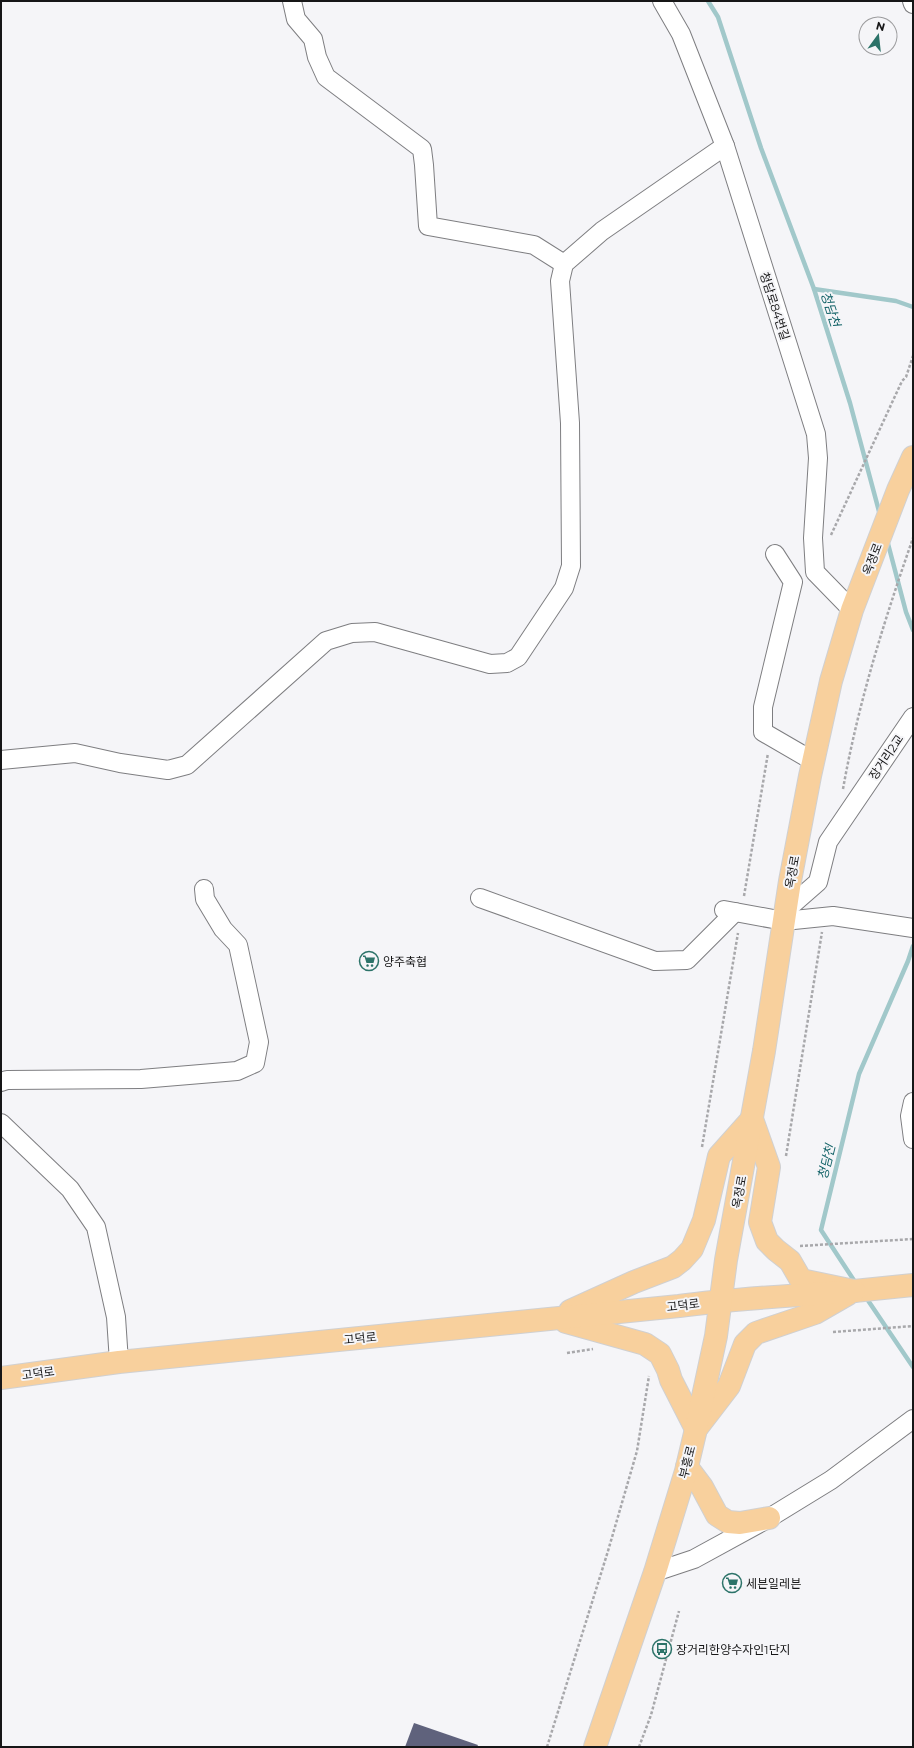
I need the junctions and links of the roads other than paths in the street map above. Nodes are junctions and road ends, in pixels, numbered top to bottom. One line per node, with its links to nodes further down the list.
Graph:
1 (292, 1): 6 (street)
2 (662, 1): 5 (street, 청담로84번길)
3 (912, 1): 4 (street)
4 (913, 4)
5 (725, 146): 6 (street); 9 (street, 청담로84번길)
6 (564, 264): 11 (street)
7 (913, 457): 9 (main road, 옥정로)
8 (775, 554): 12 (street)
9 (856, 601): 12 (main road, 옥정로)
10 (913, 718): 15 (street, 장거리2교)
11 (1, 760)
12 (813, 761): 15 (main road, 옥정로)
13 (204, 889): 17 (street)
14 (480, 898): 15 (street)
15 (785, 915): 16 (street); 19 (main road, 옥정로)
16 (913, 928)
17 (1, 1082)
18 (913, 1102): 21 (street)
19 (752, 1119): 23 (main road); 24 (main road, 옥정로); 25 (main road)
20 (1, 1122): 26 (street)
21 (913, 1139)
22 (913, 1285): 23 (main road)
23 (854, 1291): 24 (main road); 29 (main road)
24 (720, 1301): 25 (main road, 고덕로); 29 (main road, 부흥로)
25 (553, 1318): 26 (main road, 고덕로); 29 (main road)
26 (119, 1362): 27 (main road, 고덕로)
27 (1, 1378)
28 (913, 1419): 31 (street)
29 (696, 1430): 30 (main road, 부흥로)
30 (687, 1467): 31 (main road); 32 (main road, 부흥로)
31 (769, 1518): 32 (street)
32 (655, 1572): 33 (main road, 부흥로)
33 (595, 1747)

